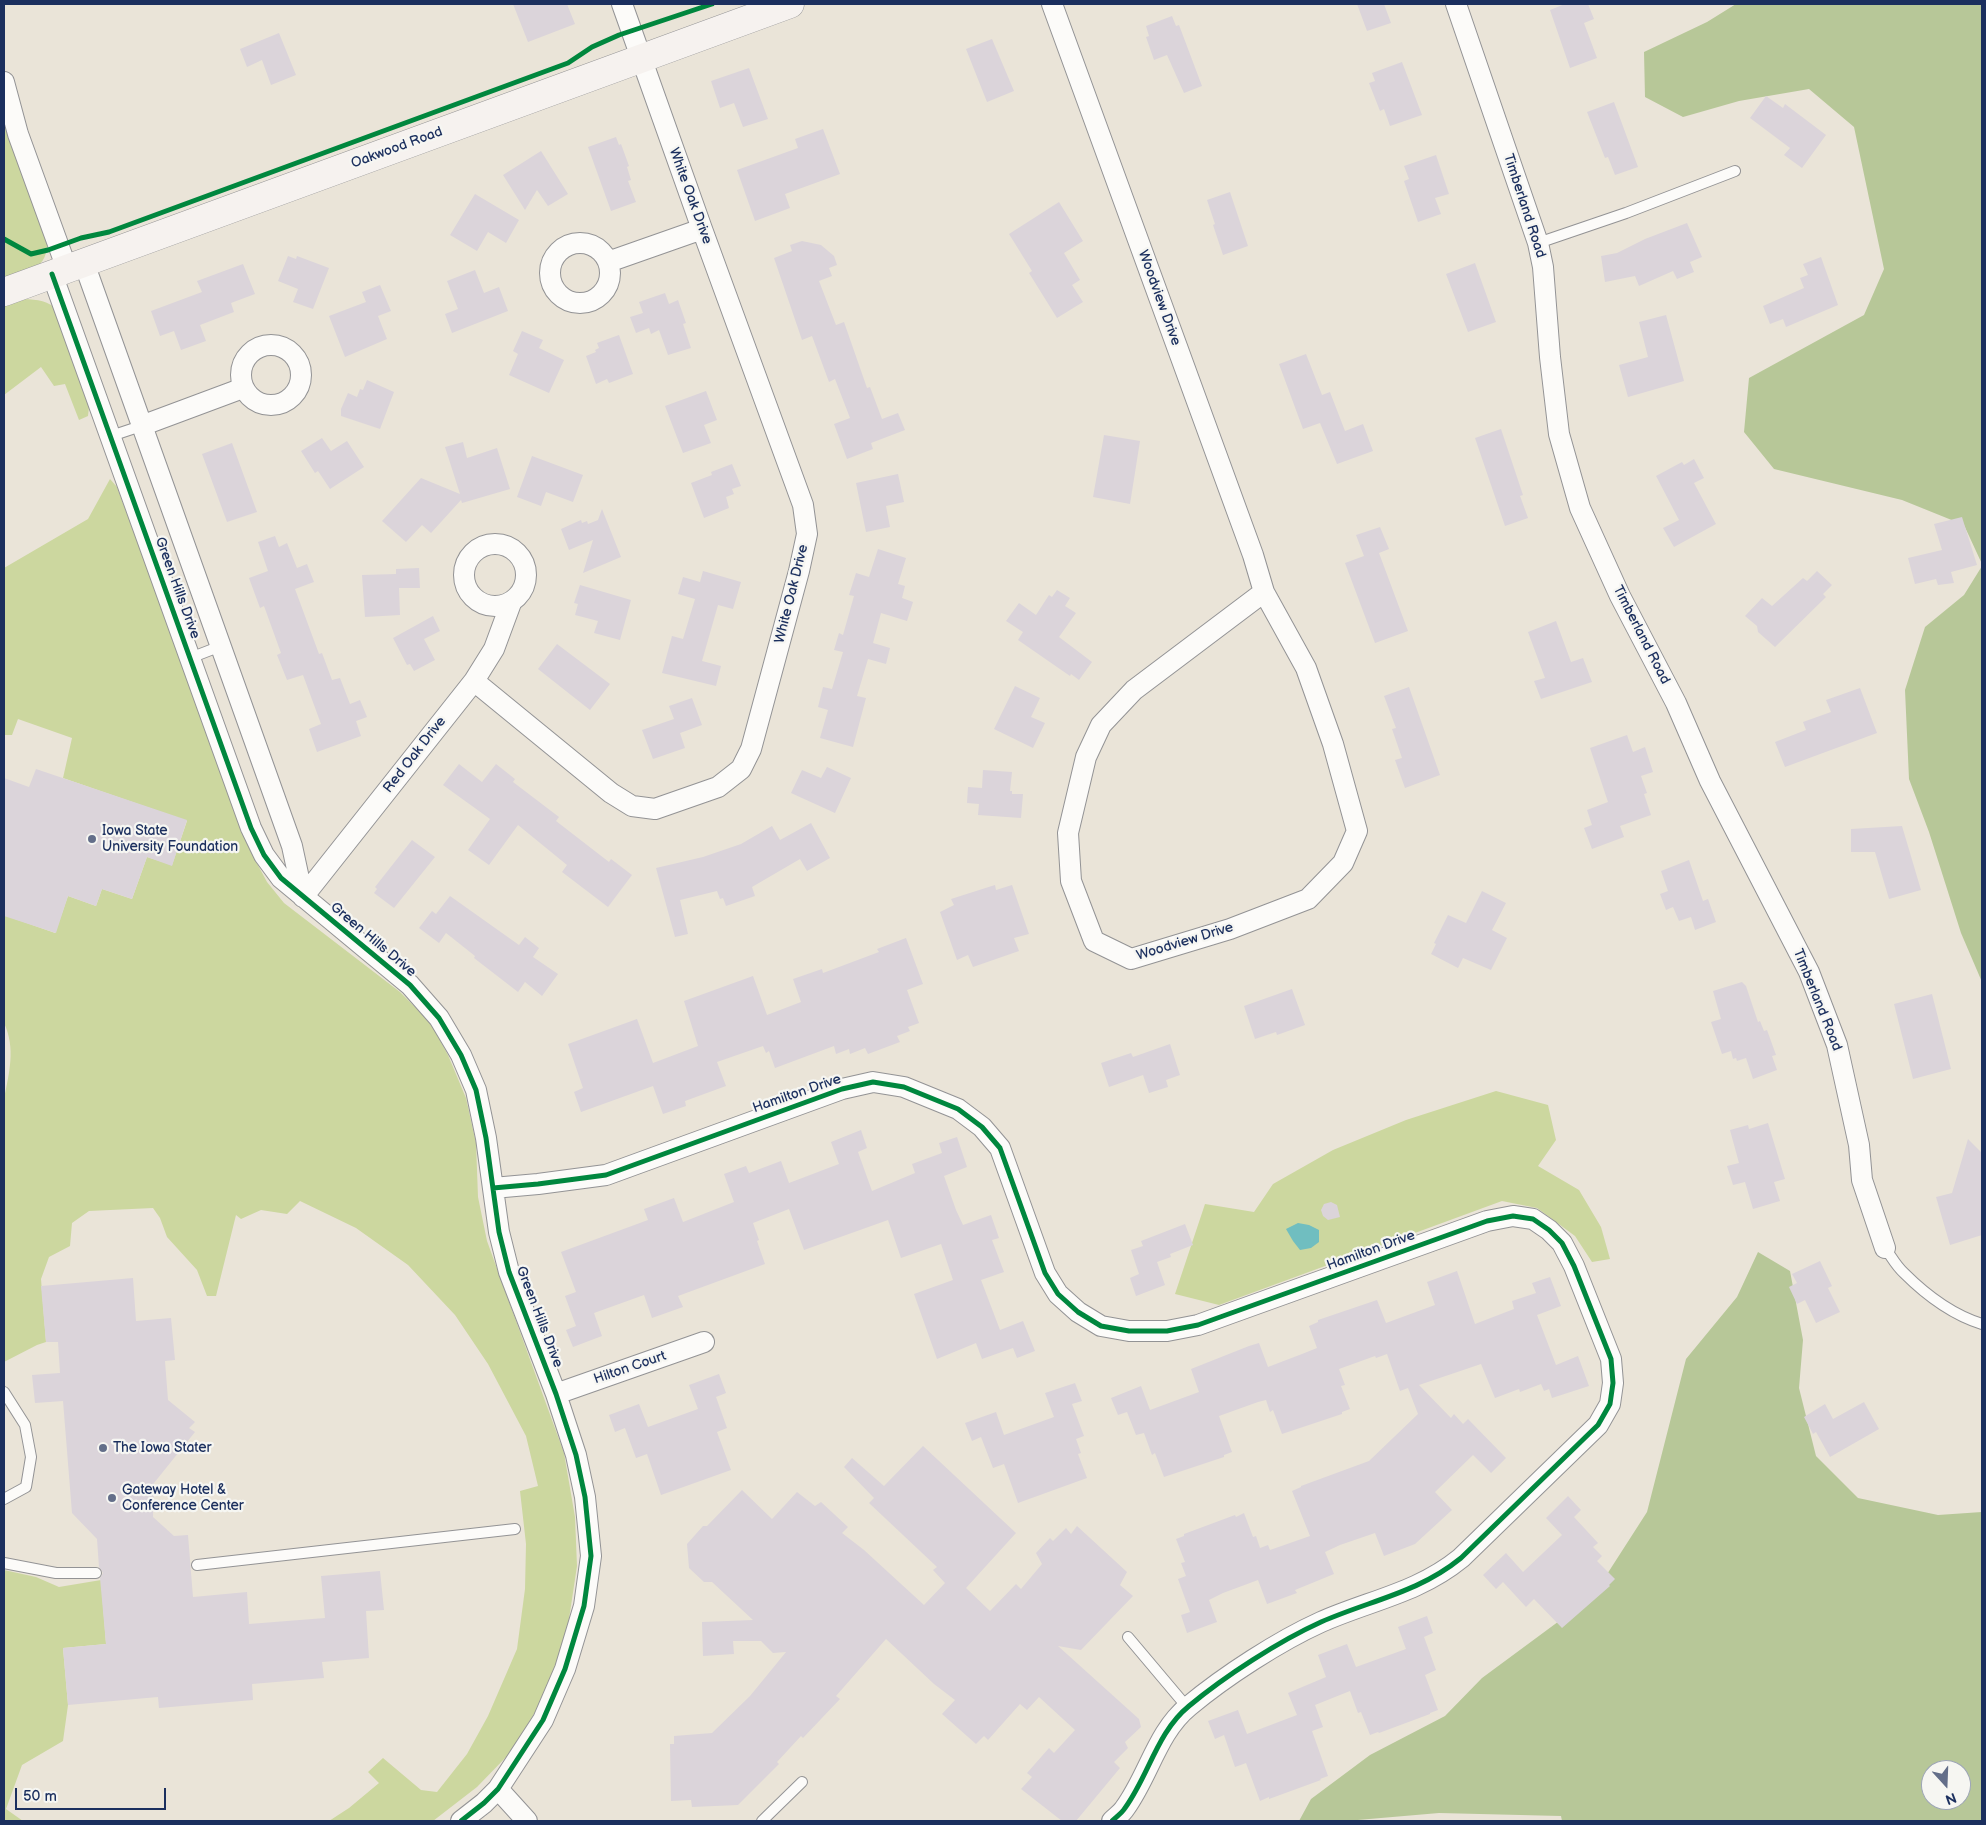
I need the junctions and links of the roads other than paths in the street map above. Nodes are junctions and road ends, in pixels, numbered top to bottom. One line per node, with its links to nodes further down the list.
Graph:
1 (622, 4): 5 (street, White Oak Drive)
2 (790, 4): 5 (street, Oakwood Road)
3 (1052, 4): 16 (street, Woodview Drive)
4 (1456, 4): 9 (street, Timberland Road)
5 (641, 58): 8 (street, White Oak Drive); 11 (street, Oakwood Road)
6 (4, 82): 11 (street, Green Hills Drive)
7 (1735, 171): 9 (lane)
8 (702, 229): 10 (street); 20 (street, White Oak Drive)
9 (1538, 243): 23 (street, Timberland Road)
10 (608, 262)
11 (68, 268): 12 (street, Oakwood Road); 14 (street, Green Hills Drive); 15 (street, Green Hills Drive)
12 (4, 292)
13 (243, 388): 14 (street)
14 (142, 426): 15 (lane); 18 (street, Green Hills Drive)
15 (111, 436): 19 (street, Green Hills Drive)
16 (1264, 592): 16 (street, Woodview Drive)
17 (511, 603): 20 (street, Red Oak Drive)
18 (221, 646): 19 (lane); 21 (street, Green Hills Drive)
19 (190, 658): 21 (street, Green Hills Drive)
20 (474, 681): 21 (street, Red Oak Drive)
21 (303, 897): 22 (street, Green Hills Drive)
22 (492, 1188): 27 (street, Green Hills Drive); 34 (street, Hamilton Drive)
23 (1885, 1248): 24 (lane)
24 (1982, 1324)
25 (704, 1342): 27 (street, Hilton Court)
26 (4, 1392): 28 (lane)
27 (556, 1394): 36 (street, Green Hills Drive)
28 (4, 1498)
29 (515, 1529): 31 (lane)
30 (4, 1563): 32 (lane)
31 (197, 1565)
32 (96, 1573)
33 (1128, 1637): 34 (lane)
34 (1187, 1708): 40 (street, Hamilton Drive)
35 (802, 1782): 39 (lane)
36 (498, 1789): 37 (street, Green Hills Drive); 38 (street)
37 (462, 1821)
38 (526, 1821)
39 (762, 1821)
40 (1112, 1821)

